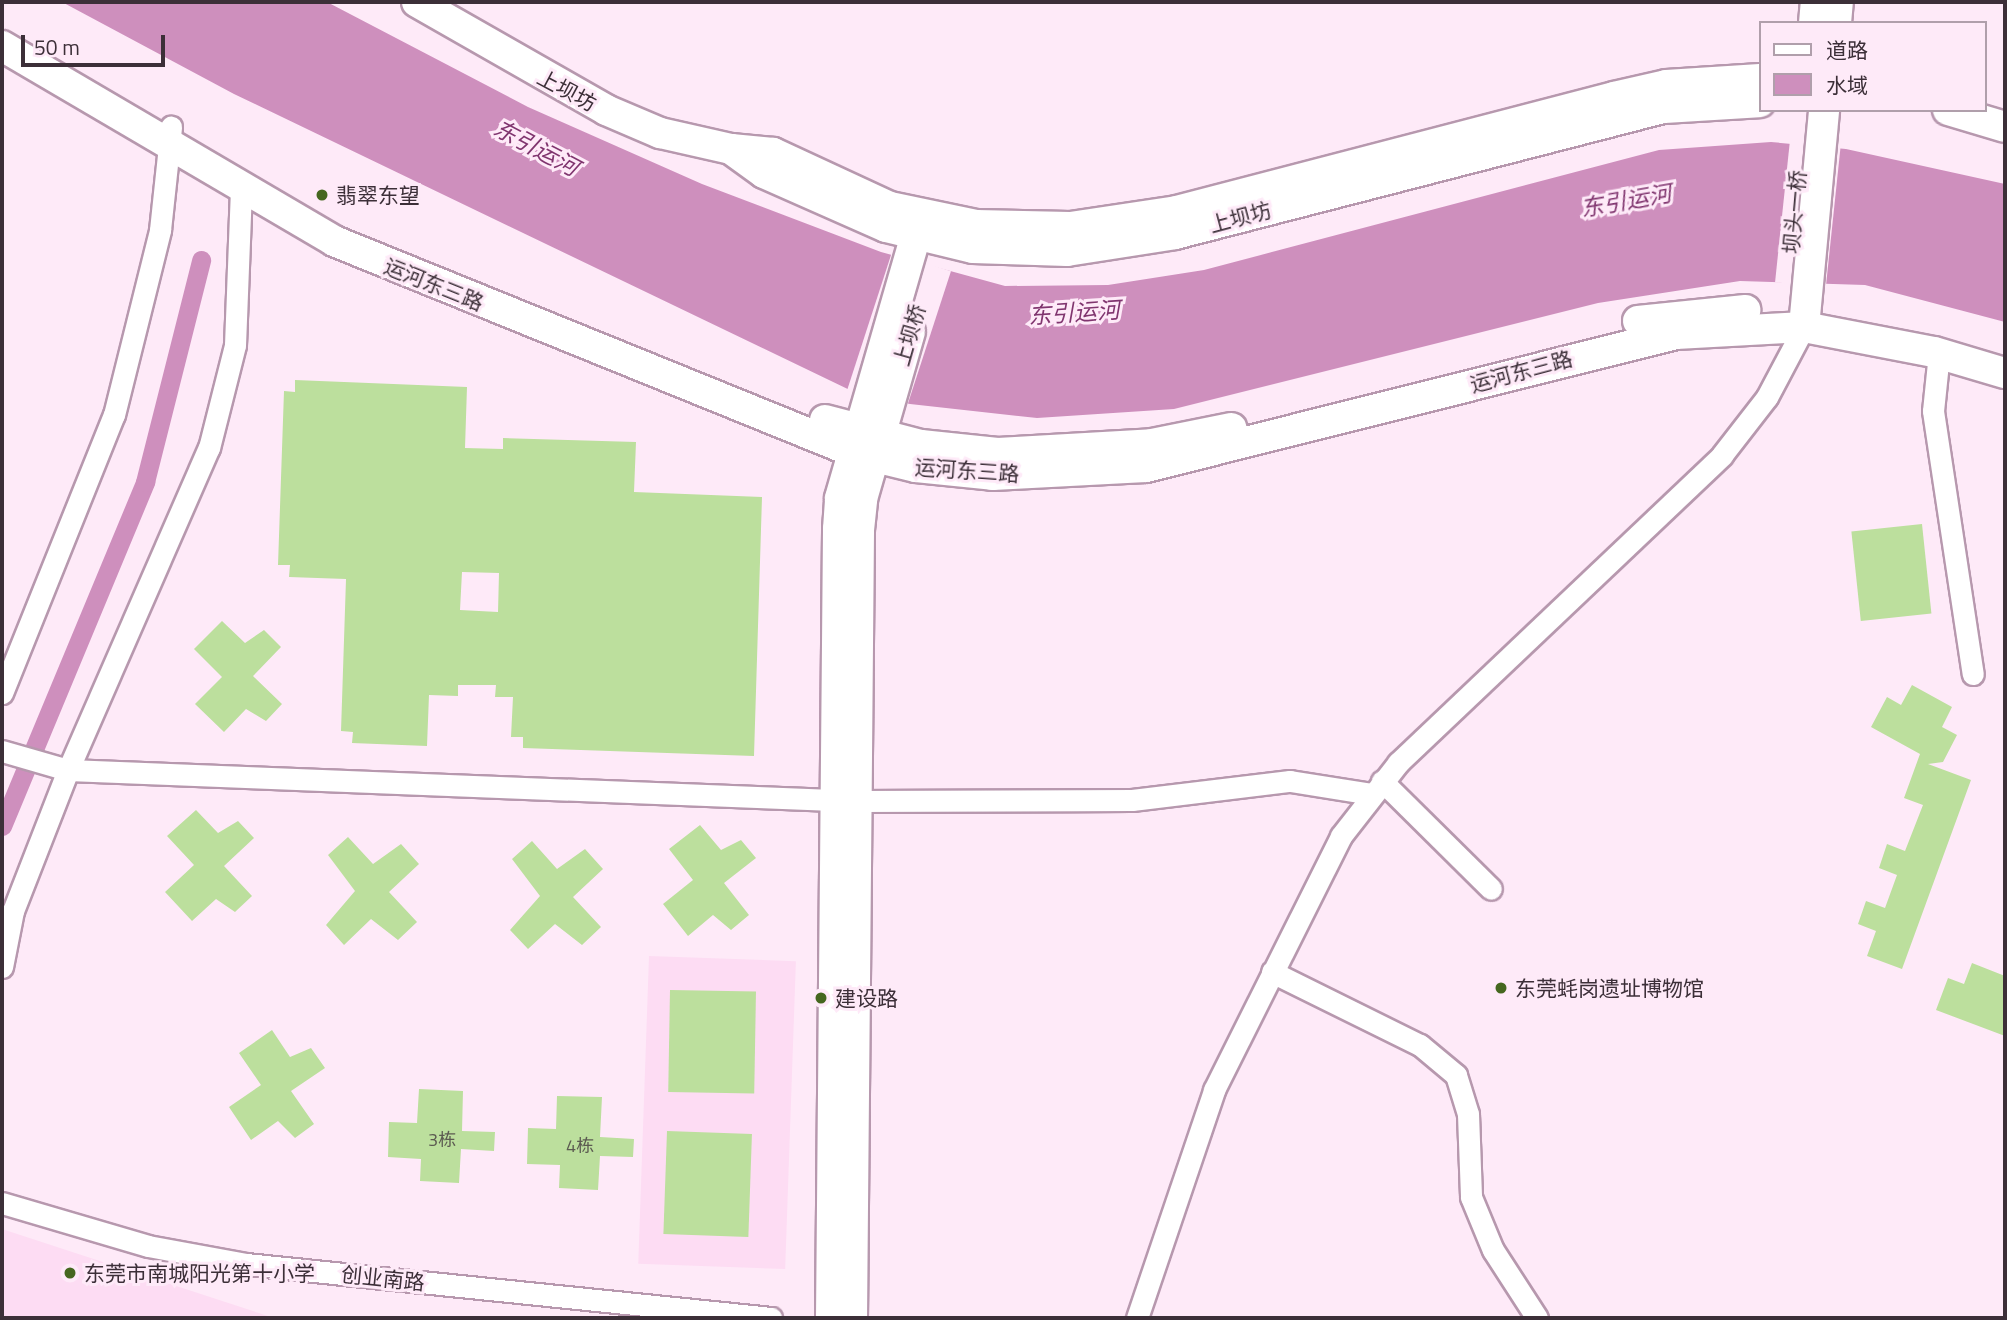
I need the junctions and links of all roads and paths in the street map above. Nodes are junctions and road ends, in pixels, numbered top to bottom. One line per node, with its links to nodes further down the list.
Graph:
1 (417, 2): 17 (street, 上坝坊)
2 (1816, 2): 4 (street)
3 (1838, 2): 5 (street)
4 (1814, 21)
5 (1836, 21)
6 (2, 28): 14 (street, 运河东三路)
7 (2, 46): 14 (street, 运河东三路)
8 (1758, 79): 17 (street, 上坝坊)
9 (1758, 102): 17 (street, 上坝坊)
10 (1804, 112): 15 (street)
11 (1823, 112): 15 (street)
12 (1955, 112): 13 (street)
13 (2005, 127)
14 (170, 136): 16 (street, 运河东三路); 21 (street, 运河东三路); 23 (street)
15 (1810, 143): 18 (street, 坝头一桥)
16 (241, 186): 21 (street, 运河东三路); 25 (street)
17 (927, 236): 21 (street, 上坝桥)
18 (1795, 312): 19 (street, 运河东三路); 21 (street, 运河东三路); 26 (street)
19 (1939, 353): 20 (street, 运河东三路); 22 (street)
20 (2005, 373)
21 (871, 433): 27 (street)
22 (1973, 674)
23 (2, 693)
24 (2, 751): 25 (street)
25 (68, 770): 27 (street); 29 (street)
26 (1376, 788): 27 (street); 28 (street); 30 (street)
27 (847, 800): 33 (street); 34 (street)
28 (1491, 889)
29 (2, 967)
30 (1272, 972): 35 (street); 36 (street)
31 (2, 1203): 32 (street, 创业南路)
32 (771, 1318)
33 (831, 1318)
34 (852, 1318)
35 (1137, 1318)
36 (1537, 1318)

